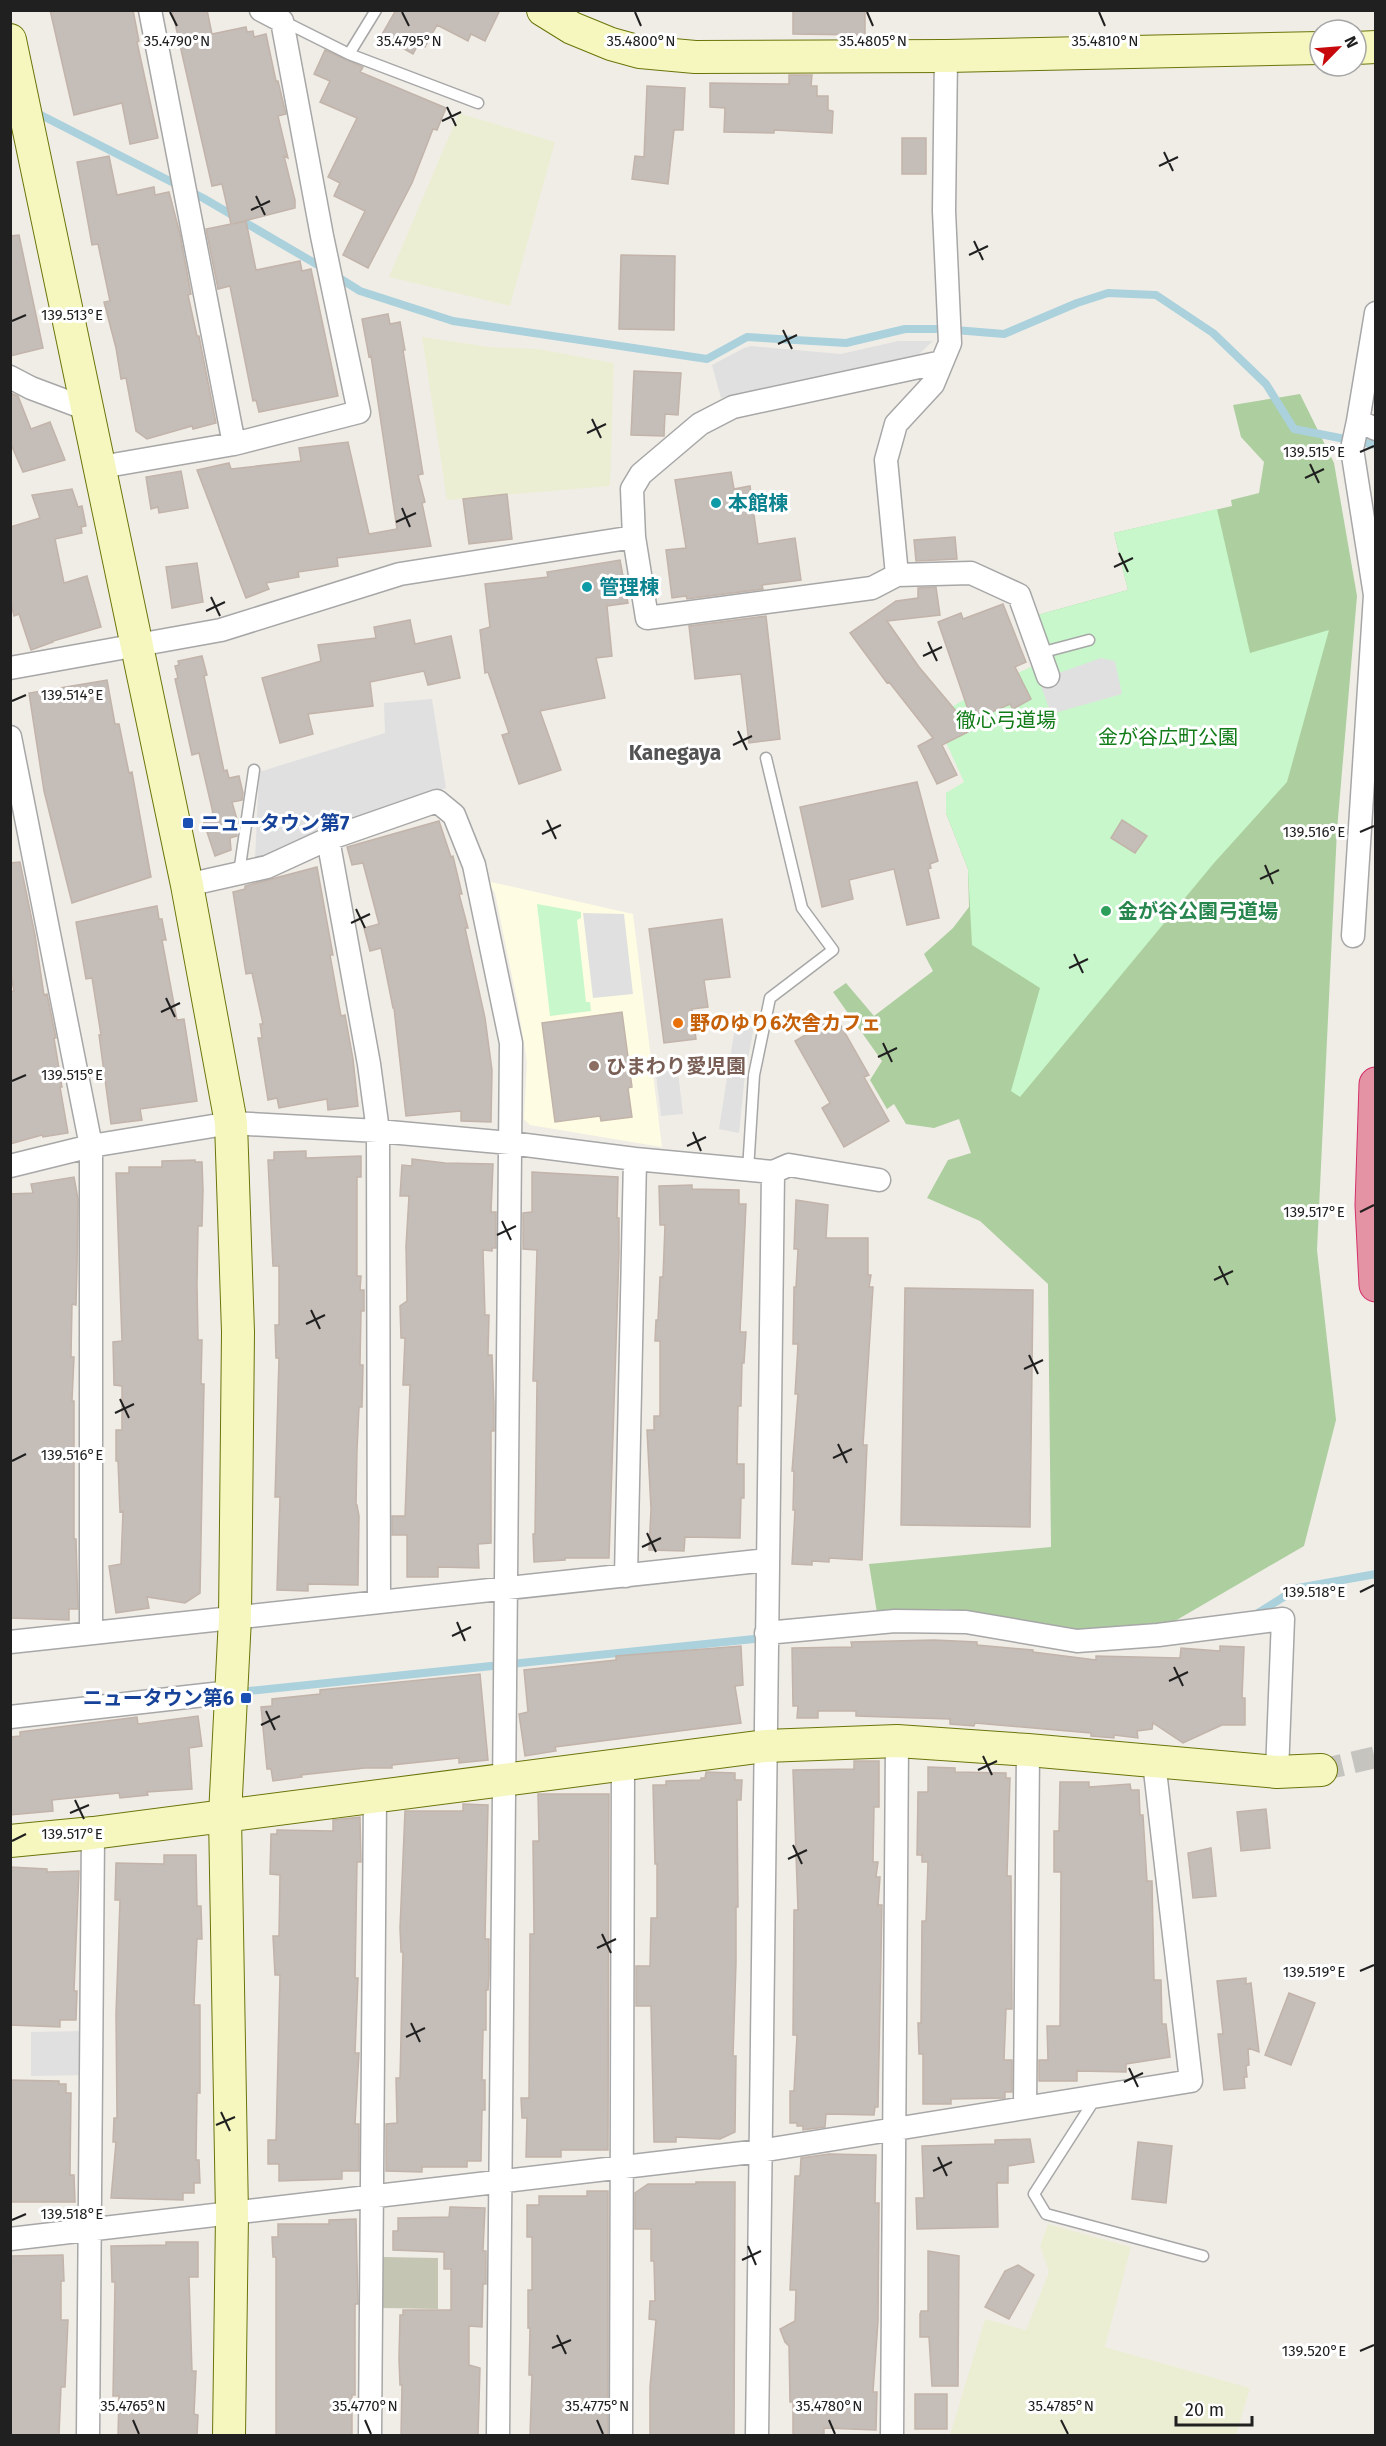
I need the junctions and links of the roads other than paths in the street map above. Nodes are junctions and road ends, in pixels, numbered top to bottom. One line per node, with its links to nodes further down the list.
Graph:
1 (150, 10): 16 (street)
2 (261, 10): 5 (street)
3 (376, 10): 8 (lane)
4 (543, 10): 9 (street)
5 (282, 21): 8 (lane); 16 (street)
6 (10, 40): 14 (street)
7 (1308, 48): 9 (street)
8 (349, 54): 10 (lane)
9 (946, 56): 12 (street)
10 (478, 103)
11 (1376, 313): 15 (street)
12 (946, 353): 18 (street); 19 (street)
13 (10, 377): 14 (street)
14 (87, 409): 17 (street)
15 (1367, 425): 31 (street)
16 (234, 444): 17 (street)
17 (101, 467): 21 (street)
18 (634, 537): 19 (street); 21 (street)
19 (897, 575): 22 (street)
20 (1089, 640): 22 (lane)
21 (135, 645): 23 (street); 30 (street)
22 (1040, 653): 24 (street)
23 (10, 668)
24 (1048, 676)
25 (10, 737): 36 (street)
26 (765, 758): 39 (lane)
27 (254, 770): 29 (lane)
28 (328, 839): 29 (street); 34 (street); 35 (street)
29 (239, 873): 30 (street)
30 (187, 885): 33 (street)
31 (1353, 936)
32 (1376, 1084): 42 (highway)
33 (231, 1123): 34 (street); 36 (street); 47 (street)
34 (378, 1131): 35 (street); 46 (street)
35 (510, 1143): 37 (street); 45 (street)
36 (91, 1146): 38 (street); 48 (street)
37 (635, 1159): 39 (street); 44 (street)
38 (10, 1166)
39 (748, 1170): 40 (street)
40 (773, 1172): 41 (street); 43 (street)
41 (879, 1180)
42 (1376, 1285)
43 (767, 1560): 44 (street); 49 (street)
44 (626, 1576): 45 (street)
45 (505, 1589): 46 (street); 60 (street)
46 (379, 1602): 47 (street)
47 (235, 1618): 48 (street); 51 (street)
48 (91, 1633): 50 (street)
49 (766, 1633): 54 (street); 59 (street)
50 (10, 1642)
51 (231, 1692): 52 (street); 62 (street)
52 (10, 1717)
53 (897, 1741): 54 (street); 55 (street); 67 (street)
54 (765, 1746): 57 (street); 68 (street)
55 (1028, 1750): 56 (street); 66 (street)
56 (1154, 1762): 59 (street); 65 (street)
57 (623, 1764): 60 (street); 69 (street)
58 (1322, 1770): 59 (street)
59 (1277, 1772)
60 (503, 1780): 61 (street); 70 (street)
61 (375, 1795): 62 (street); 71 (street)
62 (225, 1815): 63 (street); 72 (street)
63 (93, 1833): 64 (street); 73 (street)
64 (10, 1841)
65 (1097, 2096): 66 (street); 75 (lane)
66 (1025, 2108): 67 (street)
67 (895, 2130): 68 (street); 82 (street)
68 (760, 2151): 69 (street); 81 (street)
69 (622, 2166): 70 (street); 80 (street)
70 (500, 2183): 71 (street); 79 (street)
71 (372, 2196): 72 (street); 78 (street)
72 (232, 2215): 73 (street); 77 (street)
73 (88, 2230): 74 (street); 76 (street)
74 (10, 2239)
75 (1203, 2256)
76 (88, 2436)
77 (229, 2436)
78 (370, 2436)
79 (498, 2436)
80 (621, 2436)
81 (757, 2436)
82 (892, 2436)

